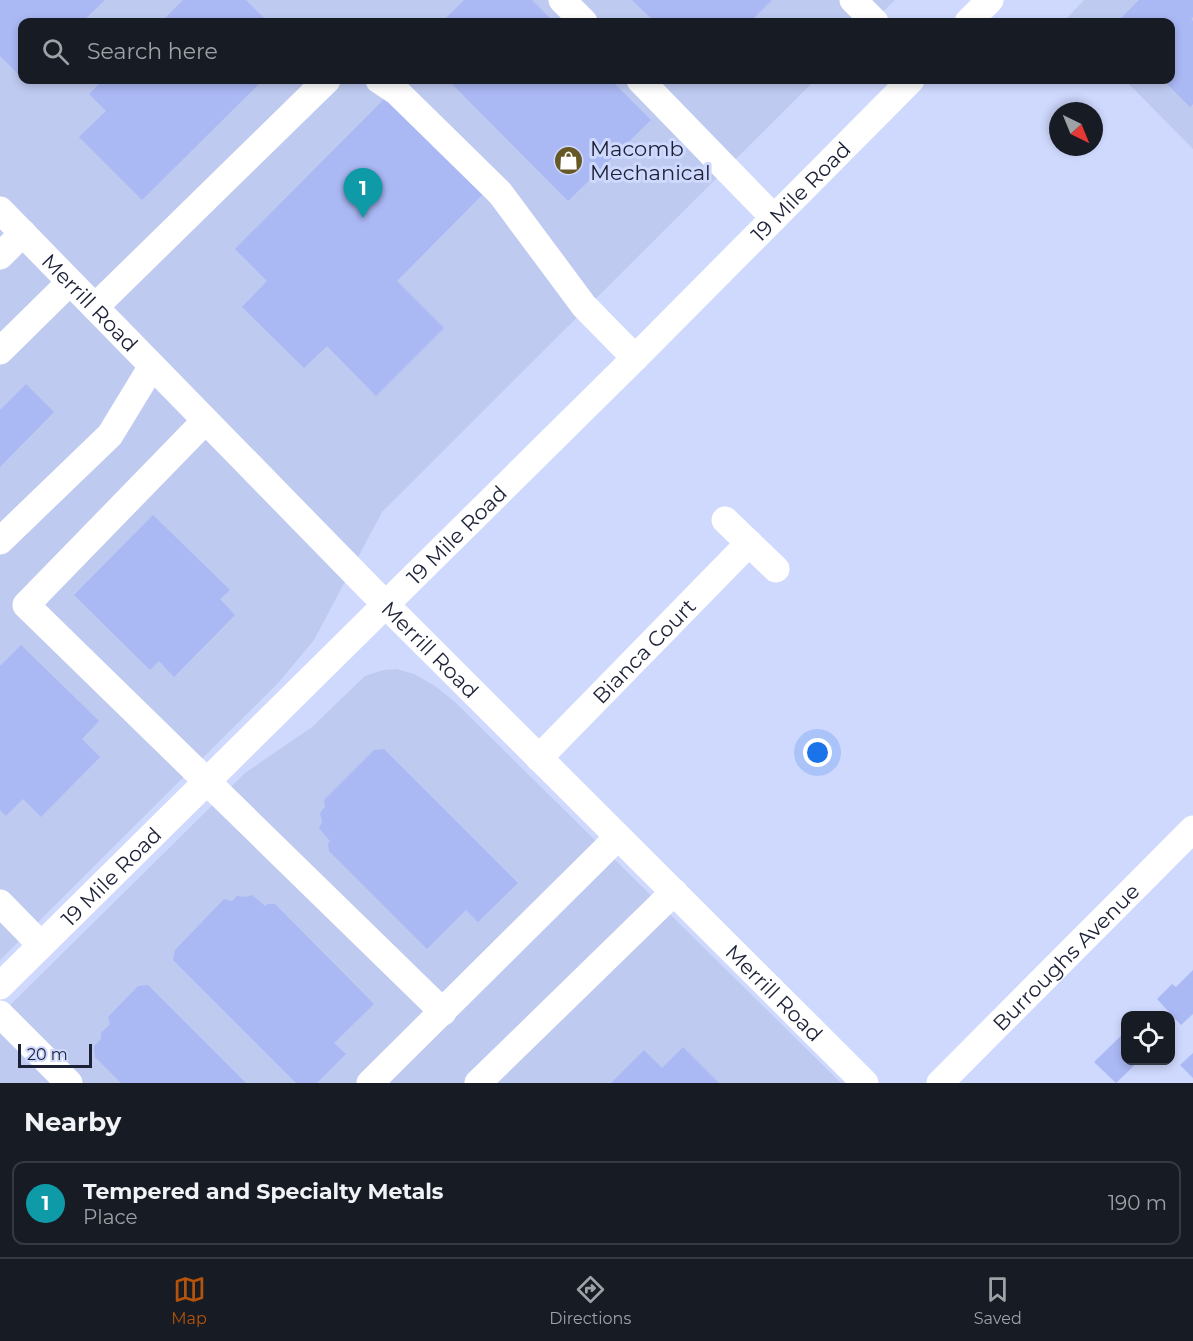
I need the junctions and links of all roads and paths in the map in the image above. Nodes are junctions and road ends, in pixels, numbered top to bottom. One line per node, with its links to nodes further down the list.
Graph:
1 (562, 0): 4 (street)
2 (853, 0): 5 (street)
3 (990, 0): 6 (street)
4 (580, 18)
5 (871, 18)
6 (972, 18)
7 (323, 84): 16 (street)
8 (385, 84): 18 (street)
9 (643, 84): 12 (street)
10 (907, 84): 12 (street, 19 Mile Road)
11 (0, 210): 13 (street, Merrill Road)
12 (774, 218): 18 (street, 19 Mile Road)
13 (23, 233): 14 (street); 15 (street, Merrill Road)
14 (0, 256)
15 (70, 282): 16 (street, Merrill Road); 17 (street)
16 (95, 307): 19 (street, Merrill Road)
17 (0, 351)
18 (635, 358): 25 (street, 19 Mile Road)
19 (152, 366): 20 (street, Merrill Road); 22 (street)
20 (204, 421): 25 (street, Merrill Road); 27 (street)
21 (725, 520): 23 (street)
22 (0, 541)
23 (749, 543): 24 (street); 26 (street, Bianca Court)
24 (776, 569)
25 (386, 605): 26 (street, Merrill Road); 27 (street, 19 Mile Road)
26 (539, 758): 29 (street, Merrill Road)
27 (206, 782): 32 (street, 19 Mile Road); 34 (street)
28 (1193, 829): 40 (street, Burroughs Avenue)
29 (618, 837): 30 (street, Merrill Road); 34 (street)
30 (674, 892): 38 (street); 39 (street, Merrill Road)
31 (0, 903): 32 (street)
32 (41, 945): 33 (street, 19 Mile Road)
33 (0, 986)
34 (443, 1012): 37 (street)
35 (0, 1014): 36 (street)
36 (69, 1083)
37 (370, 1083)
38 (478, 1083)
39 (865, 1083)
40 (940, 1083)

